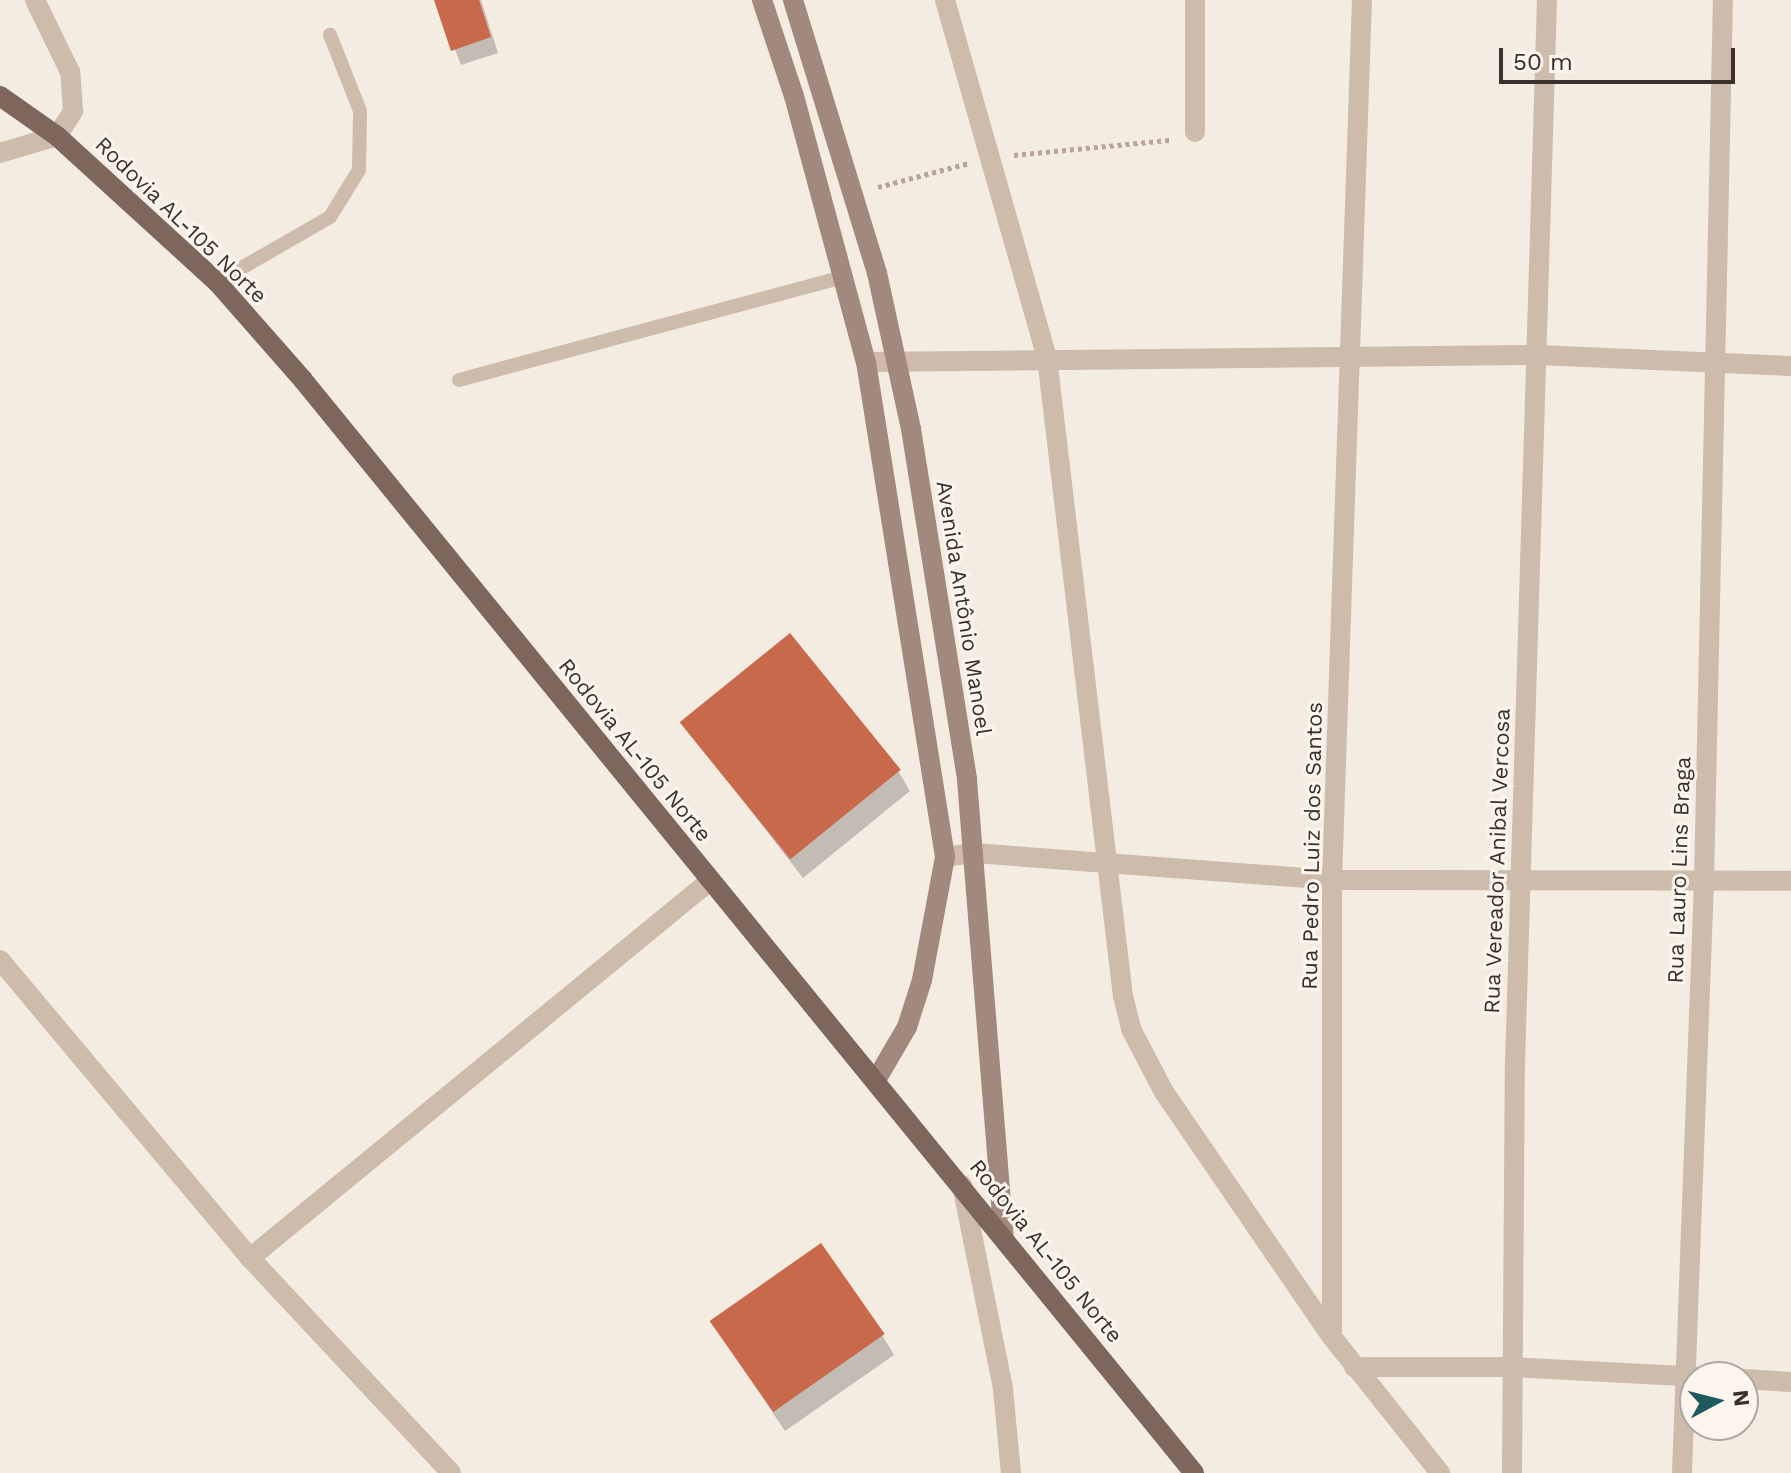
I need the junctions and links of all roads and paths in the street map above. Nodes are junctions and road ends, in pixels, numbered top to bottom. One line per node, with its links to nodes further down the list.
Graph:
1 (35, 0): 12 (street)
2 (762, 0): 16 (street)
3 (793, 0): 15 (street, Avenida Antônio Manoel)
4 (945, 0): 14 (street)
5 (1195, 0): 11 (street)
6 (1362, 0): 19 (street, Rua Pedro Luiz dos Santos)
7 (1547, 0): 18 (street, Rua Vereador Anibal Vercosa)
8 (1723, 0): 23 (street, Rua Lauro Lins Braga)
9 (330, 35): 17 (lane)
10 (0, 96): 12 (main road, Rodovia AL-105 Norte)
11 (1195, 132): 14 (path)
12 (57, 136): 13 (street); 17 (main road, Rodovia AL-105 Norte)
13 (0, 153)
14 (992, 157): 15 (path); 20 (street)
15 (854, 194): 21 (street, Avenida Antônio Manoel)
16 (844, 277): 22 (street); 25 (lane)
17 (217, 282): 30 (main road, Rodovia AL-105 Norte)
18 (1538, 355): 19 (street); 23 (street); 29 (street, Rua Vereador Anibal Vercosa)
19 (1351, 357): 20 (street); 31 (street, Rua Pedro Luiz dos Santos)
20 (1047, 358): 21 (street); 28 (street)
21 (896, 360): 22 (street); 26 (street, Avenida Antônio Manoel)
22 (866, 362): 27 (street)
23 (1714, 365): 24 (street); 33 (street, Rua Lauro Lins Braga)
24 (1791, 366)
25 (459, 380)
26 (974, 853): 27 (street); 28 (street); 37 (street, Avenida Antônio Manoel)
27 (945, 857): 35 (street)
28 (1109, 866): 31 (street); 39 (street)
29 (1520, 877): 31 (street); 33 (street); 42 (street, Rua Vereador Anibal Vercosa)
30 (711, 880): 35 (main road, Rodovia AL-105 Norte); 38 (street)
31 (1332, 880): 39 (street, Rua Pedro Luiz dos Santos)
32 (1791, 881): 33 (street)
33 (1704, 882): 40 (street, Rua Lauro Lins Braga)
34 (0, 960): 38 (street)
35 (876, 1080): 36 (main road, Rodovia AL-105 Norte)
36 (962, 1185): 37 (main road, Rodovia AL-105 Norte); 48 (street)
37 (1004, 1238): 49 (main road, Rodovia AL-105 Norte)
38 (250, 1258): 47 (street)
39 (1332, 1337): 41 (street)
40 (1693, 1361)
41 (1354, 1367): 42 (street); 50 (street)
42 (1511, 1367): 43 (street); 51 (street, Rua Vereador Anibal Vercosa)
43 (1679, 1376)
44 (1759, 1380): 45 (street)
45 (1791, 1382)
46 (1686, 1441): 52 (street, Rua Lauro Lins Braga)
47 (451, 1473)
48 (1011, 1473)
49 (1194, 1473)
50 (1440, 1473)
51 (1512, 1473)
52 (1682, 1473)

